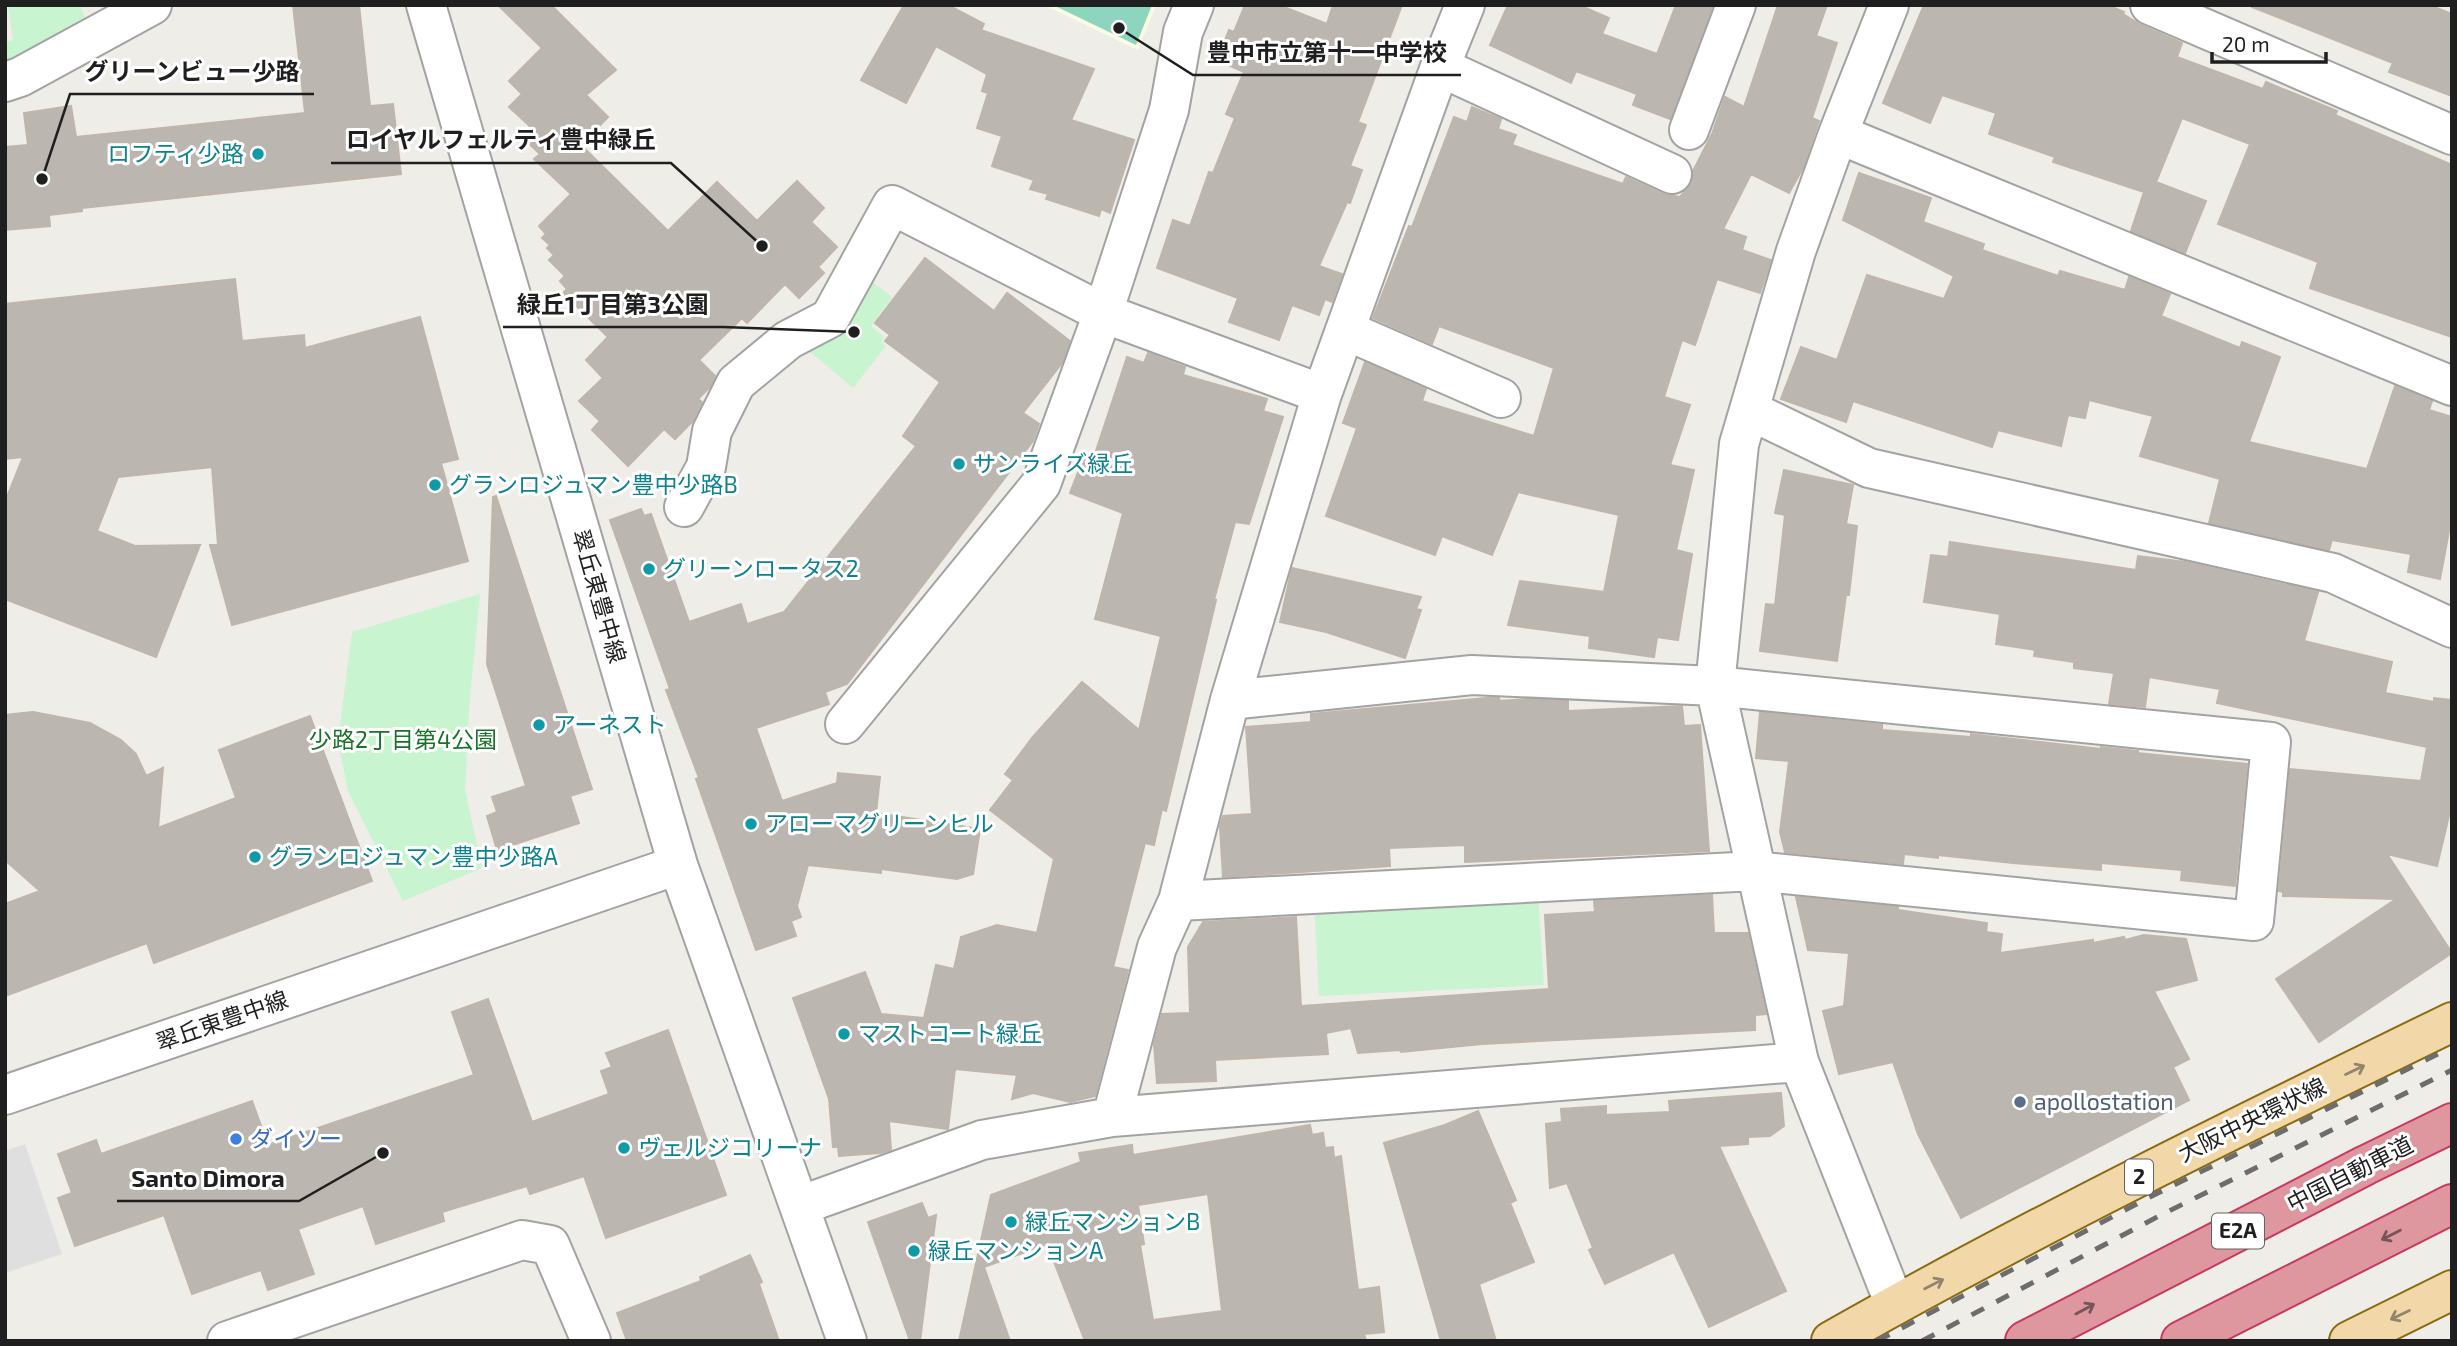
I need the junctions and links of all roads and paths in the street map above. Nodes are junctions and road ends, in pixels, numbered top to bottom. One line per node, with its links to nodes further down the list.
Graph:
1 (152, 5): 9 (street)
2 (426, 5): 25 (street, 翠丘東豊中線)
3 (1194, 5): 14 (street)
4 (1465, 5): 8 (street)
5 (1736, 5): 10 (street)
6 (1889, 5): 11 (street)
7 (2150, 5): 12 (street)
8 (1440, 67): 13 (street); 15 (street)
9 (5, 82)
10 (1689, 130)
11 (1838, 134): 16 (street); 19 (street)
12 (2452, 135)
13 (1672, 174)
14 (1103, 313): 17 (street); 20 (street); 24 (street)
15 (1345, 330): 17 (street); 18 (street)
16 (2452, 386)
17 (1322, 394): 23 (street)
18 (1501, 398)
19 (1749, 410): 21 (street); 22 (street)
20 (684, 507)
21 (2452, 628)
22 (1716, 686): 23 (street); 26 (street); 26 (street)
23 (1230, 700): 27 (street)
24 (845, 724)
25 (678, 865): 30 (street, 翠丘東豊中線); 34 (street, 翠丘東豊中線)
26 (1755, 871): 27 (street); 29 (street)
27 (1178, 901): 31 (street)
28 (2452, 1022): 36 (main road, 大阪中央環状線 / 2, one-way to 28)
29 (1799, 1062): 31 (street); 36 (street)
30 (5, 1095)
31 (1112, 1117): 34 (street)
32 (2452, 1123): 41 (highway, 中国自動車道 / E2A, one-way to 32)
33 (2452, 1204): 42 (highway, one-way to 42)
34 (799, 1206): 39 (street, 翠丘東豊中線)
35 (2452, 1290): 43 (main road, one-way to 43)
36 (1895, 1305): 40 (main road, 大阪中央環状線 / 2)
37 (227, 1341): 38 (street)
38 (591, 1341)
39 (847, 1341)
40 (1831, 1341)
41 (2025, 1341)
42 (2181, 1341)
43 (2349, 1341)

